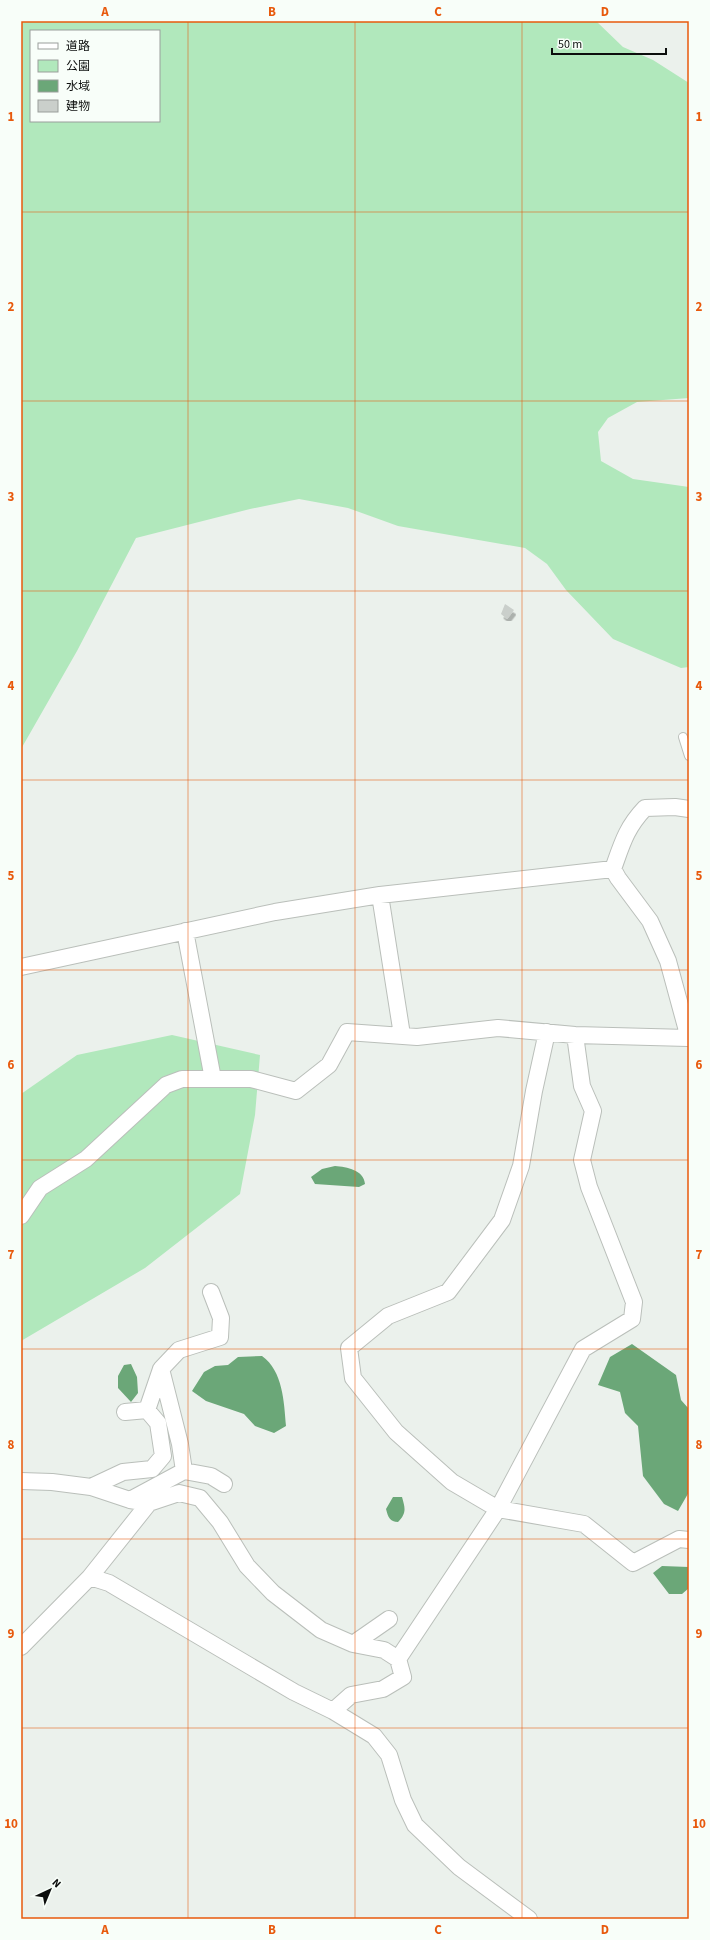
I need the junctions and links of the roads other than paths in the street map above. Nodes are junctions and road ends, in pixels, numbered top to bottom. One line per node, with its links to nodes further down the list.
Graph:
1 (683, 737): 2 (lane)
2 (689, 756)
3 (689, 809): 4 (street)
4 (613, 869): 5 (street); 11 (street)
5 (380, 895): 6 (street); 10 (street)
6 (185, 931): 7 (street); 12 (street)
7 (21, 967)
8 (547, 1032): 9 (street); 10 (street); 24 (street)
9 (575, 1035): 11 (street); 24 (street)
10 (402, 1036): 12 (street)
11 (688, 1038)
12 (213, 1079): 13 (street)
13 (21, 1216)
14 (211, 1292): 15 (street)
15 (161, 1369): 16 (street); 18 (street)
16 (147, 1410): 17 (street); 21 (street)
17 (125, 1412)
18 (184, 1471): 20 (street); 22 (street)
19 (21, 1481): 21 (street)
20 (224, 1484)
21 (91, 1487): 22 (street)
22 (130, 1500): 23 (street)
23 (149, 1503): 26 (street); 28 (street)
24 (498, 1508): 25 (street); 30 (street)
25 (689, 1540)
26 (90, 1577): 29 (street); 31 (street)
27 (390, 1619): 28 (street)
28 (353, 1644): 30 (street)
29 (21, 1647)
30 (398, 1659): 31 (street)
31 (333, 1711): 32 (street)
32 (529, 1919)

